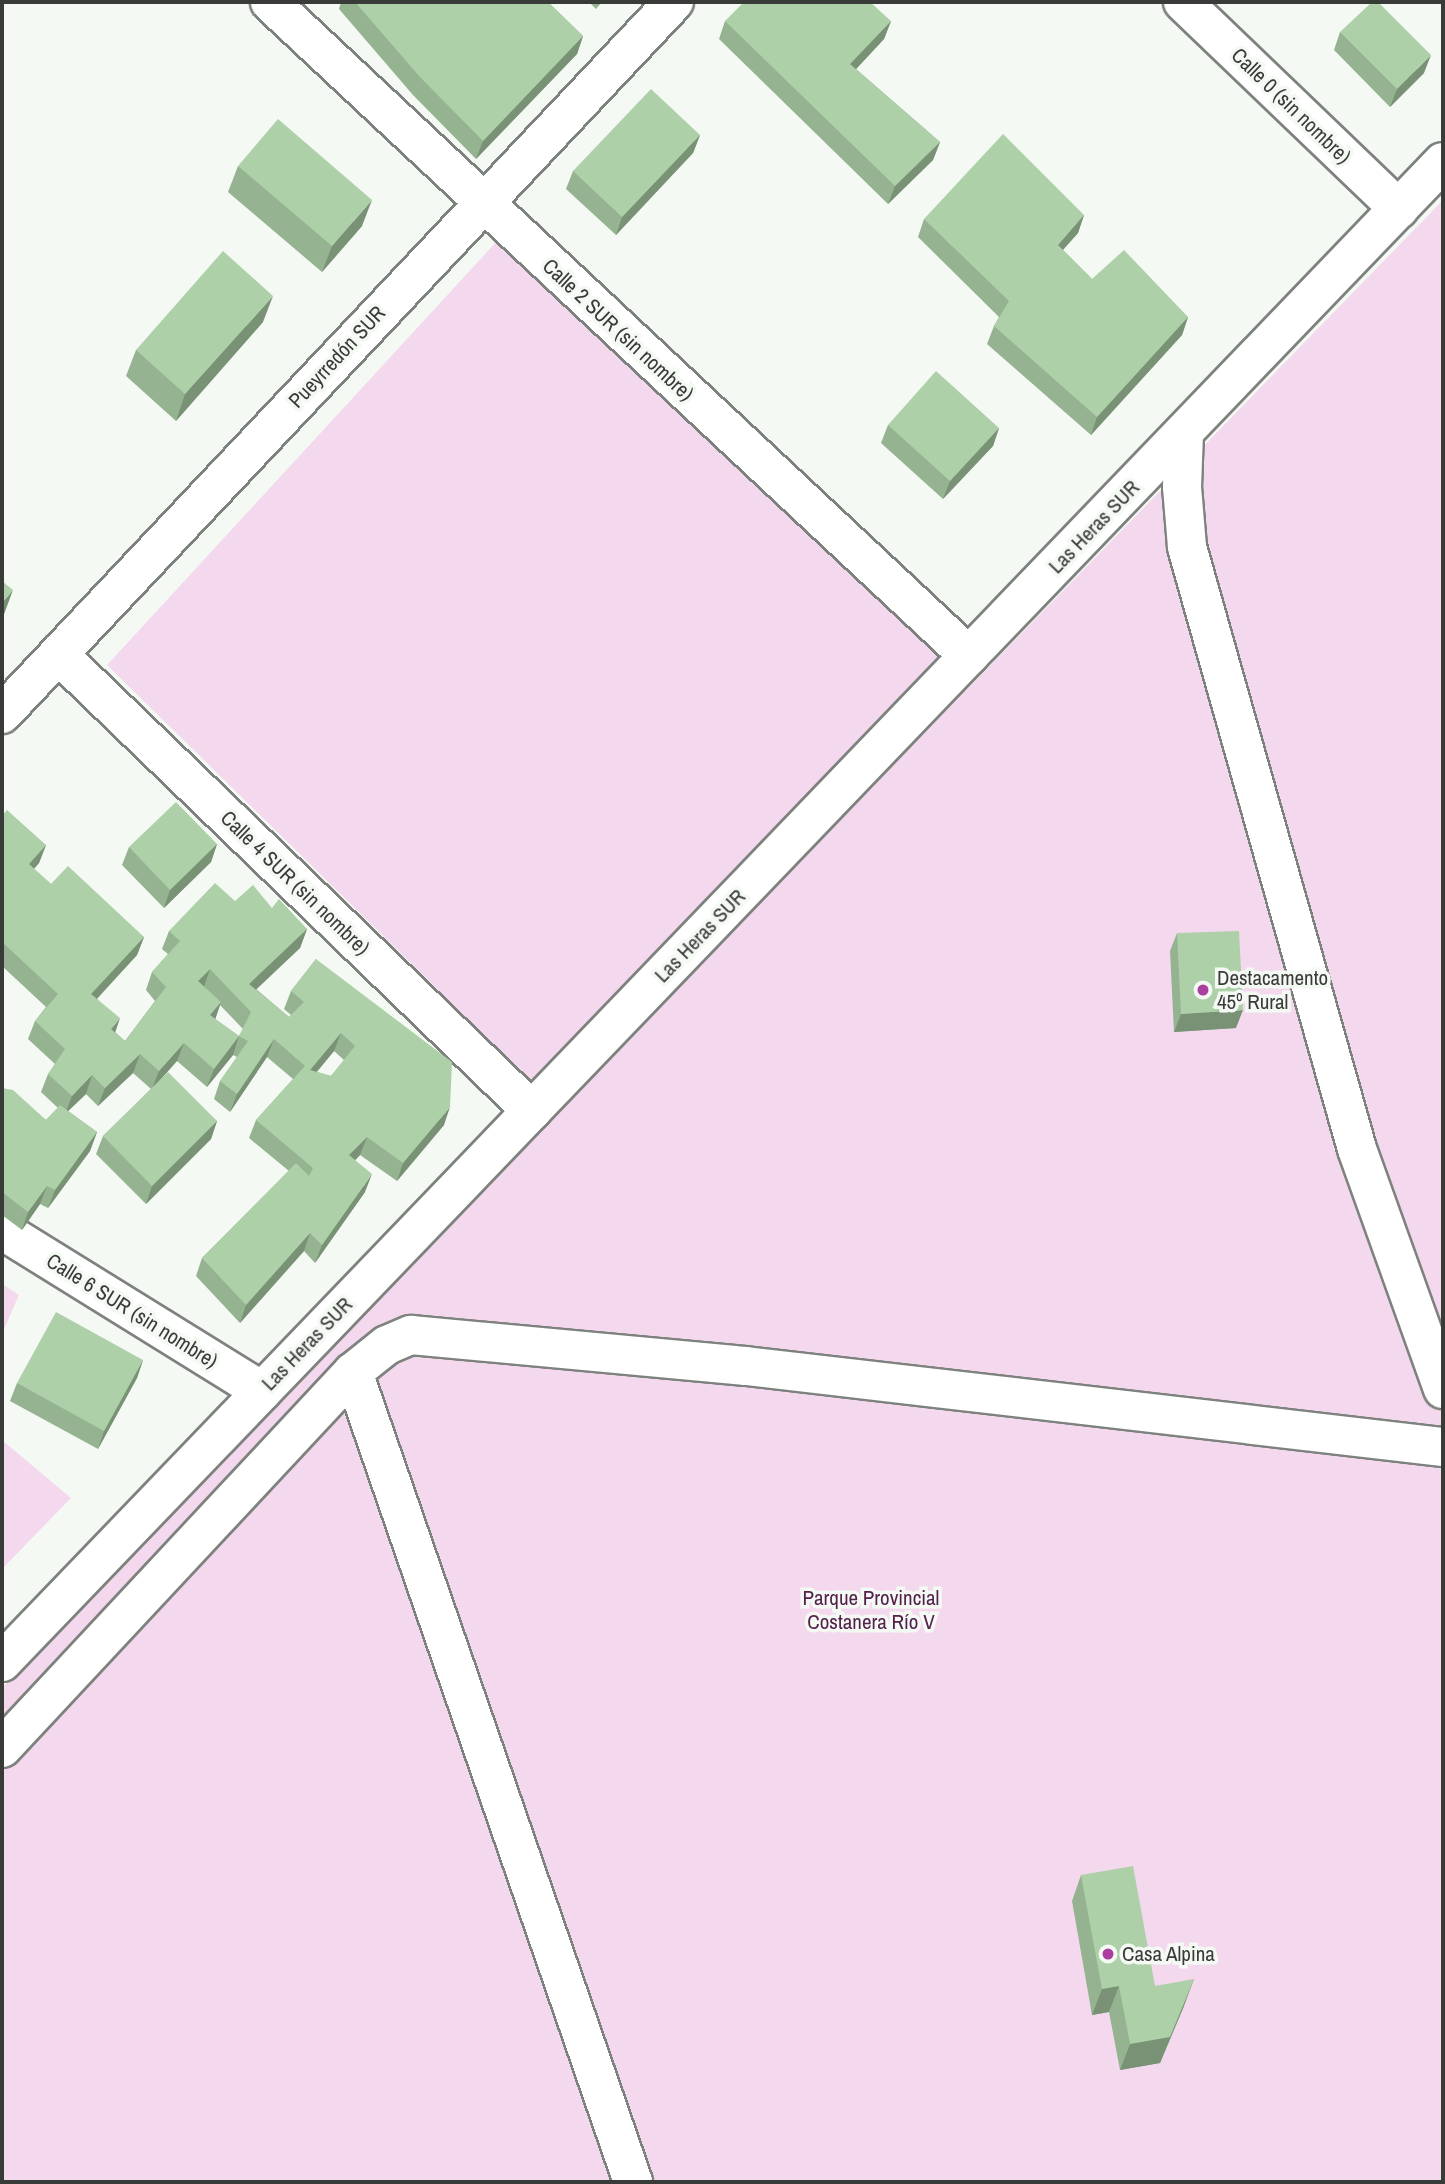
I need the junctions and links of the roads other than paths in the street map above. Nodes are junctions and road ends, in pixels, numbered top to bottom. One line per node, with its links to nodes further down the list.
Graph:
1 (270, 2): 5 (street, Calle 2 SUR (sin nombre))
2 (674, 2): 5 (street, Pueyrredón SUR)
3 (1183, 2): 6 (street, Calle 0 (sin nombre))
4 (1443, 162): 6 (street, Las Heras SUR)
5 (482, 204): 8 (street, Pueyrredón SUR); 9 (street, Calle 2 SUR (sin nombre))
6 (1399, 209): 7 (street, Las Heras SUR)
7 (1184, 432): 9 (street, Las Heras SUR); 14 (street)
8 (58, 654): 10 (street, Pueyrredón SUR); 11 (street, Calle 4 SUR (sin nombre))
9 (969, 656): 11 (street, Las Heras SUR)
10 (2, 713)
11 (531, 1111): 15 (street, Las Heras SUR)
12 (2, 1230): 15 (street, Calle 6 SUR (sin nombre))
13 (353, 1373): 16 (street); 18 (street); 19 (street)
14 (1443, 1389)
15 (262, 1391): 17 (street, Las Heras SUR)
16 (1443, 1447)
17 (2, 1662)
18 (2, 1748)
19 (633, 2182)

